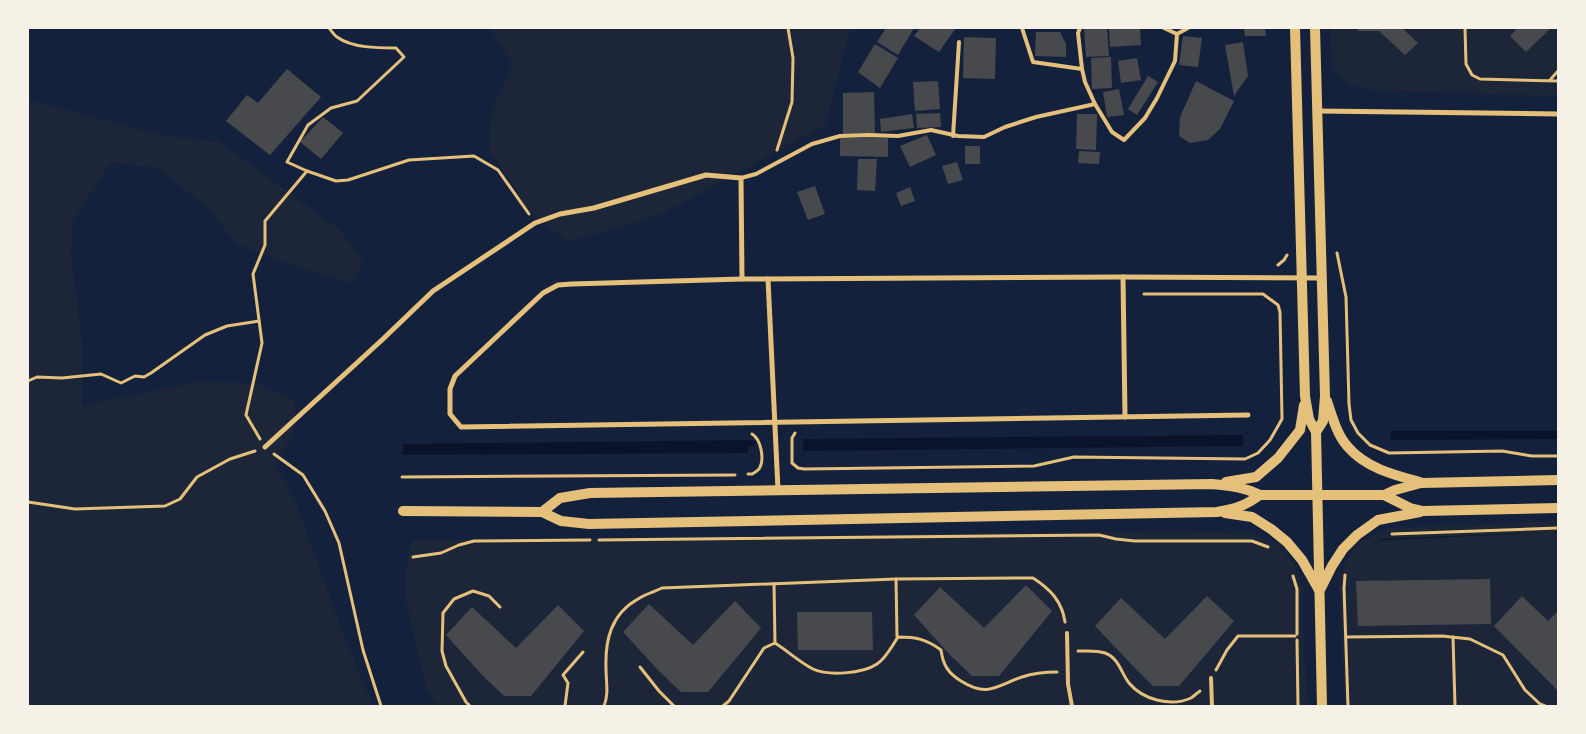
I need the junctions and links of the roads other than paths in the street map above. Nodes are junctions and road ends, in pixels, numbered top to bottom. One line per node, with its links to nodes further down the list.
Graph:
1 (1022, 28): 9 (lane)
2 (1080, 28): 9 (lane)
3 (1164, 28): 7 (lane)
4 (1188, 28): 7 (lane)
5 (1295, 28): 19 (main road)
6 (1315, 28): 11 (main road)
7 (1177, 34): 10 (lane)
8 (959, 42): 13 (lane)
9 (1082, 70): 10 (lane)
10 (1096, 104): 13 (lane)
11 (1317, 111): 12 (street); 16 (main road)
12 (1558, 114)
13 (953, 136): 14 (lane)
14 (741, 178): 17 (street); 26 (street)
15 (1122, 277): 18 (street); 19 (street); 23 (street)
16 (1322, 278): 19 (street); 21 (main road)
17 (742, 279): 18 (street); 24 (street)
18 (768, 279): 24 (street)
19 (1302, 279): 20 (main road)
20 (1305, 396): 25 (main road); 29 (main road)
21 (1325, 396): 25 (main road); 28 (main road)
22 (1248, 415): 23 (street)
23 (1125, 417): 24 (street)
24 (774, 422): 30 (street)
25 (1316, 432): 32 (main road)
26 (265, 447)
27 (1558, 480): 28 (main road)
28 (1421, 483): 33 (main road)
29 (1212, 484): 30 (main road); 31 (main road)
30 (778, 490): 37 (main road)
31 (1260, 495): 32 (main road); 38 (main road)
32 (1318, 495): 33 (main road); 39 (main road)
33 (1384, 495): 36 (main road)
34 (1558, 508): 36 (main road)
35 (403, 511): 37 (main road)
36 (1422, 511): 39 (main road)
37 (542, 512): 38 (main road)
38 (1217, 512): 39 (main road)
39 (1319, 591): 44 (main road)
40 (1067, 633): 42 (lane)
41 (1211, 678): 43 (lane)
42 (1072, 706)
43 (1212, 706)
44 (1322, 706)

